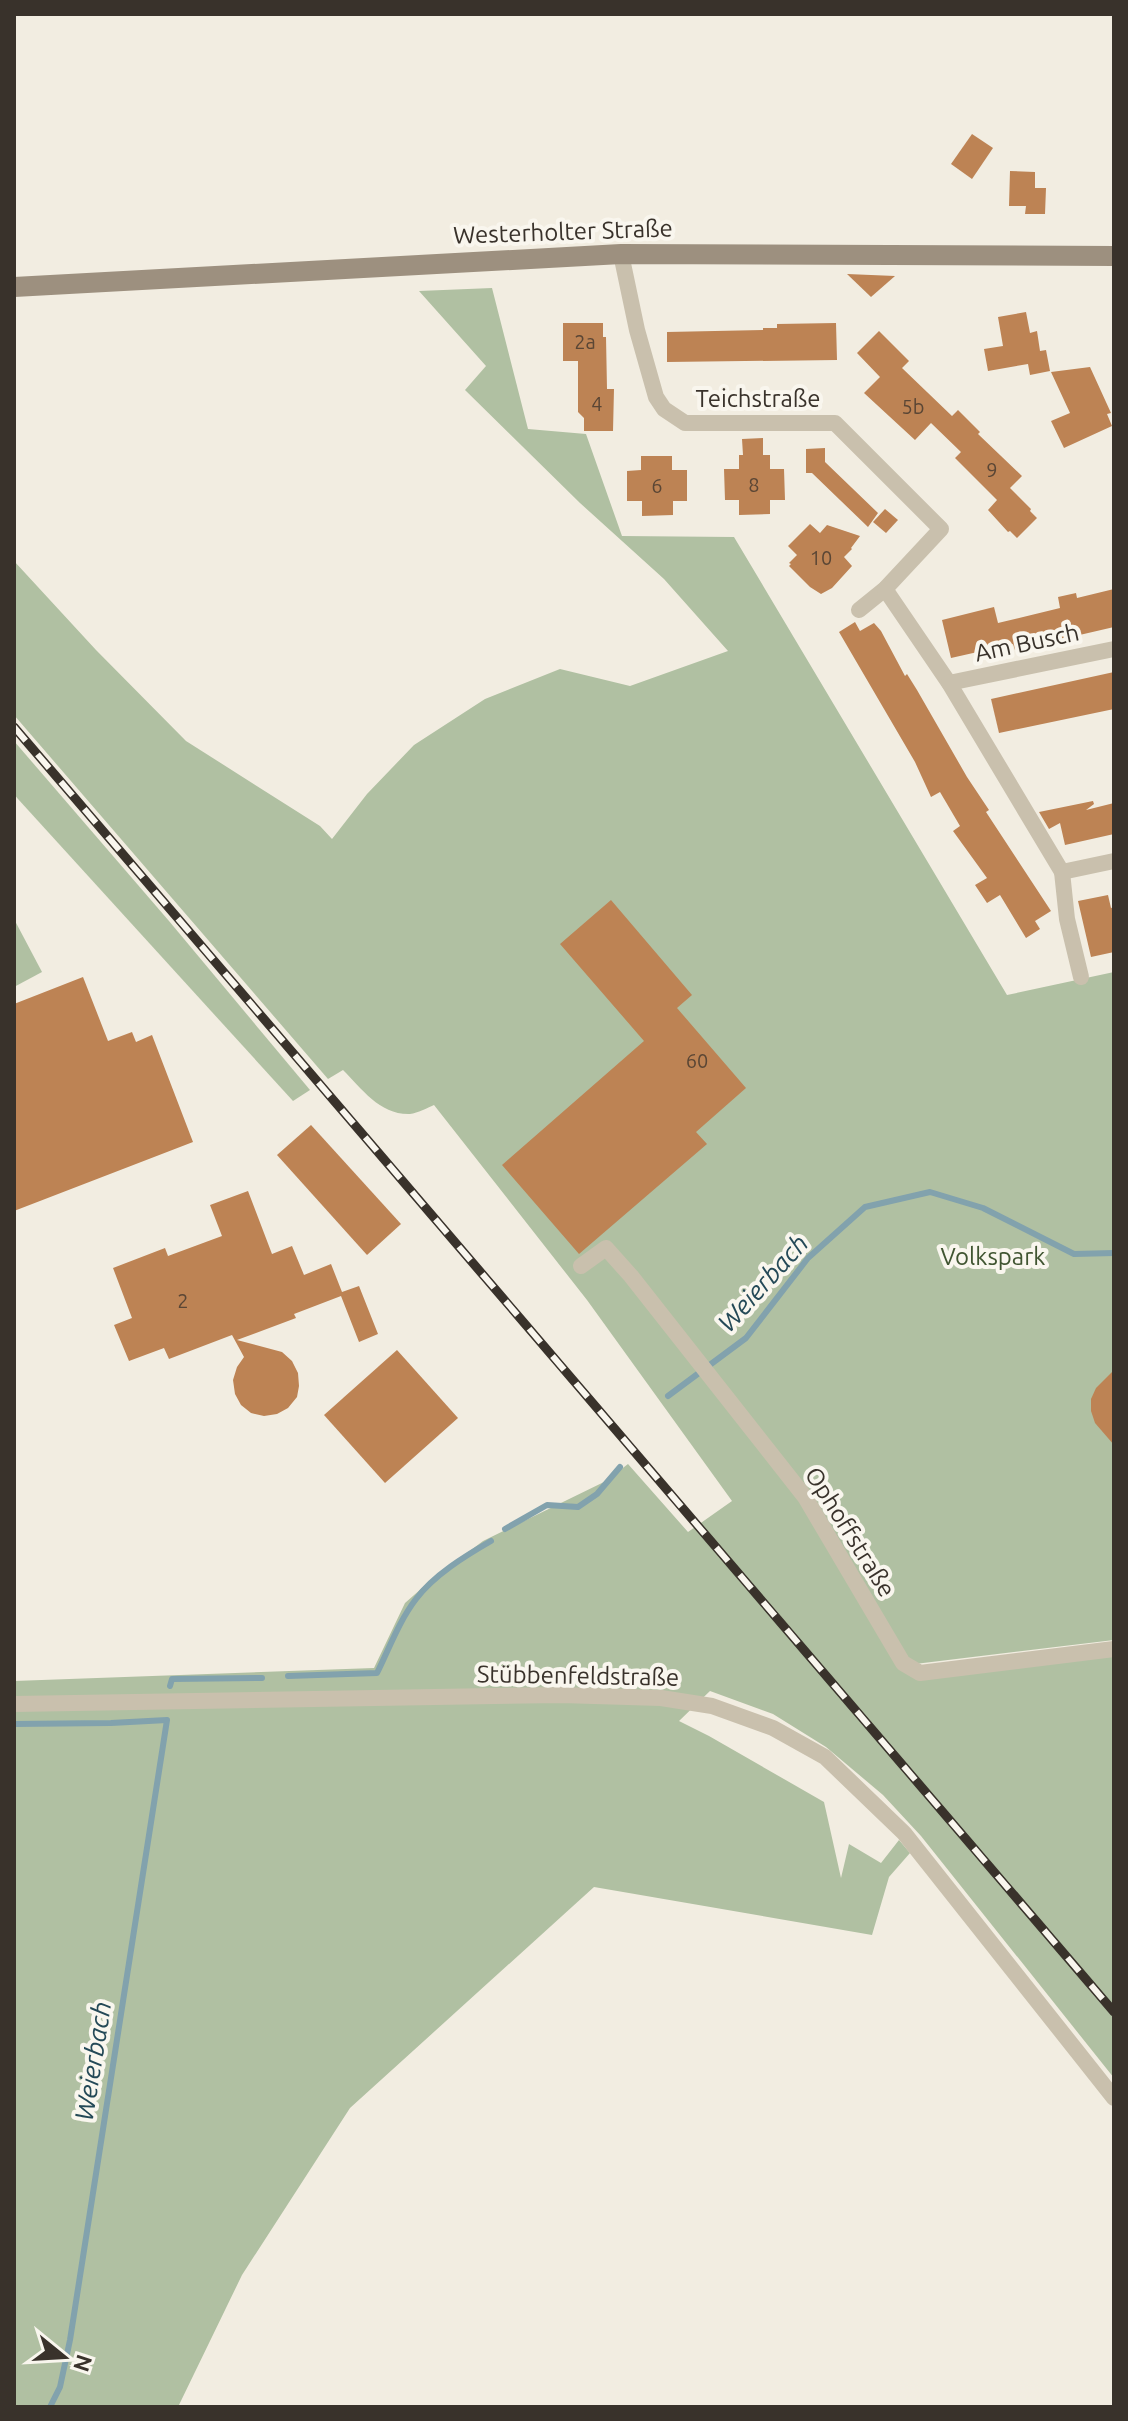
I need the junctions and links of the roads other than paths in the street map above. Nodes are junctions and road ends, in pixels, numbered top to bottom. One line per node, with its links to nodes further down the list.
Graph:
1 (621, 254): 2 (main road, Westerholter Straße); 3 (main road, Westerholter Straße); 4 (street, Teichstraße)
2 (1114, 256)
3 (14, 287)
4 (885, 589): 5 (street, Teichstraße); 7 (street)
5 (859, 610)
6 (1114, 649): 7 (street, Am Busch)
7 (949, 683): 9 (street)
8 (1114, 861): 9 (street)
9 (1062, 872): 10 (street)
10 (1081, 977)
11 (581, 1266): 12 (street, Ophoffstraße)
12 (1114, 1649)
13 (14, 1704): 14 (street, Stübbenfeldstraße)
14 (1114, 2098)

